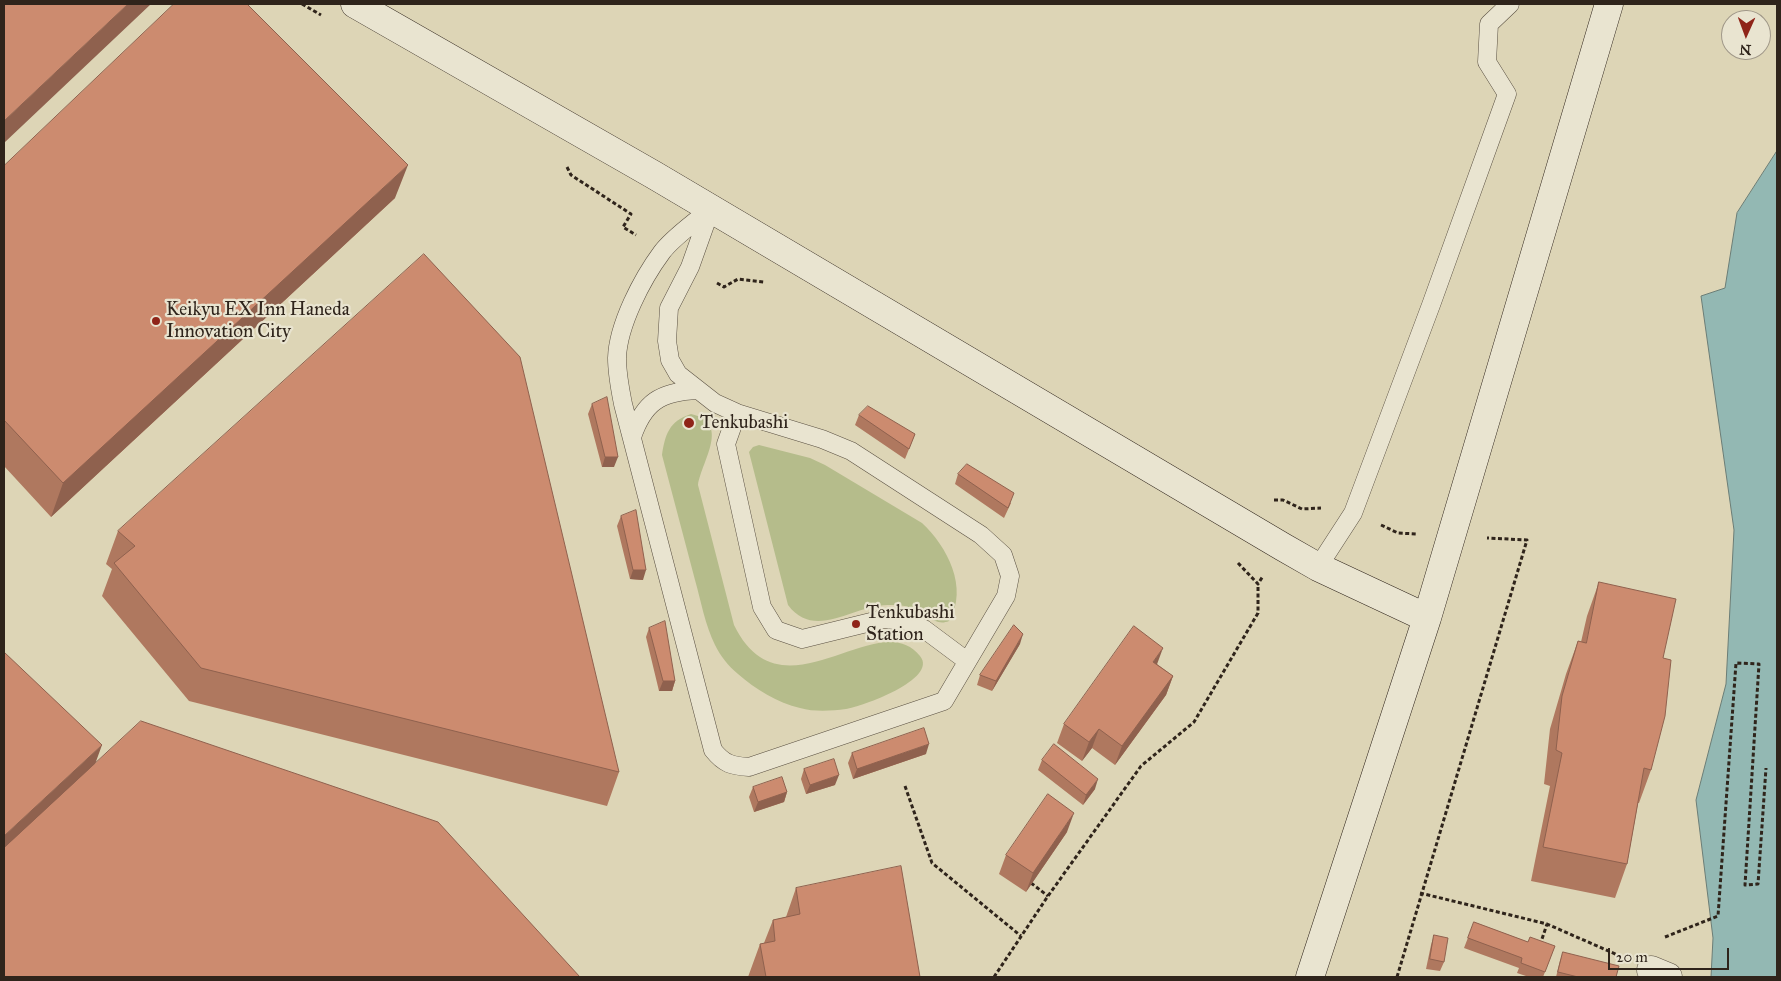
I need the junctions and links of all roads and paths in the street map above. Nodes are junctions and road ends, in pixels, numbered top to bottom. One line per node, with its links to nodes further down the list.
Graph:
1 (355, 4): 6 (street)
2 (1510, 4): 16 (lane)
3 (1609, 4): 23 (street)
4 (571, 175): 7 (path)
5 (636, 206): 7 (path)
6 (711, 208): 11 (lane); 13 (lane); 19 (street)
7 (631, 214): 8 (path)
8 (639, 237)
9 (713, 280): 10 (path)
10 (753, 282)
11 (696, 390): 12 (lane); 13 (lane)
12 (737, 414): 24 (lane); 24 (lane)
13 (632, 437): 24 (lane)
14 (1283, 500): 15 (path)
15 (1309, 509)
16 (1354, 513): 17 (path); 19 (lane)
17 (1418, 534)
18 (1477, 537): 28 (path)
19 (1318, 567): 23 (street)
20 (1242, 569): 22 (path)
21 (1265, 574): 22 (path)
22 (1258, 584): 29 (path)
23 (1427, 618): 36 (street)
24 (967, 662)
25 (1766, 768): 32 (path)
26 (905, 786): 31 (path)
27 (1031, 883): 29 (path)
28 (1420, 893): 30 (path); 37 (path)
29 (1048, 896): 31 (path)
30 (1547, 924): 33 (path); 34 (path)
31 (1021, 936): 35 (path)
32 (1656, 940)
33 (1538, 951)
34 (1659, 974)
35 (994, 977)
36 (1310, 977)
37 (1397, 977)

